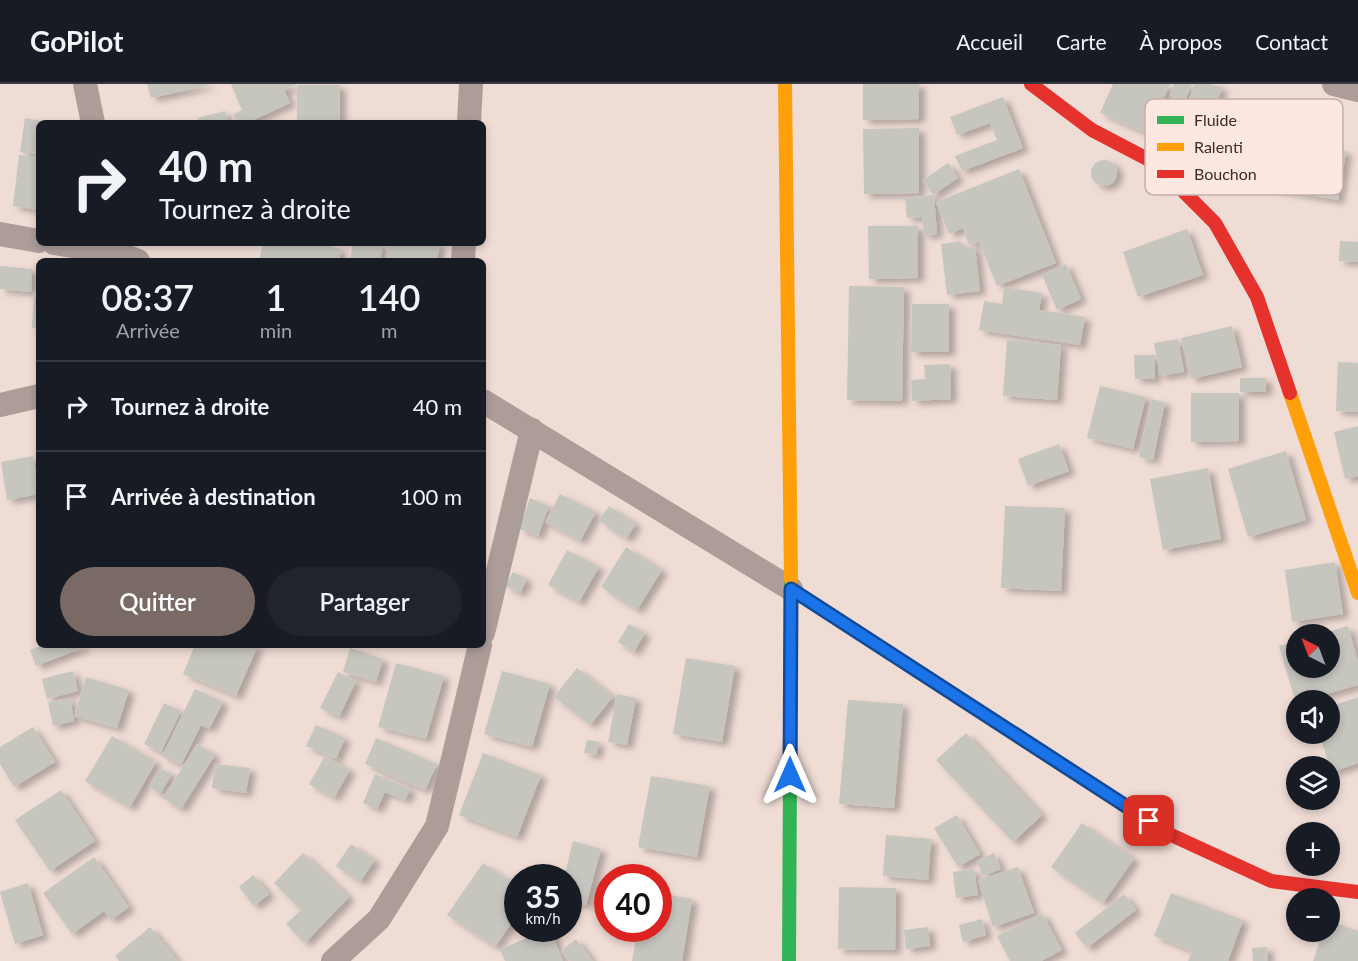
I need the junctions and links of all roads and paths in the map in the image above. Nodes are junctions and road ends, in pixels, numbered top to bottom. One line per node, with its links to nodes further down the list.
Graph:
1 (85, 84): 7 (street)
2 (471, 84): 8 (street)
3 (785, 84): 19 (street)
4 (1031, 84): 9 (street)
5 (1334, 84): 6 (street)
6 (1358, 90)
7 (92, 120)
8 (469, 120)
9 (1145, 157)
10 (1187, 195): 20 (street)
11 (0, 234): 12 (street)
12 (36, 240)
13 (75, 246): 14 (street)
14 (125, 253)
15 (36, 397): 17 (street)
16 (486, 403): 18 (street)
17 (0, 405)
18 (531, 430): 19 (street); 21 (street)
19 (791, 589): 23 (street); 25 (street)
20 (1358, 593)
21 (486, 620)
22 (479, 648): 24 (street)
23 (1358, 892)
24 (333, 961)
25 (789, 961)

